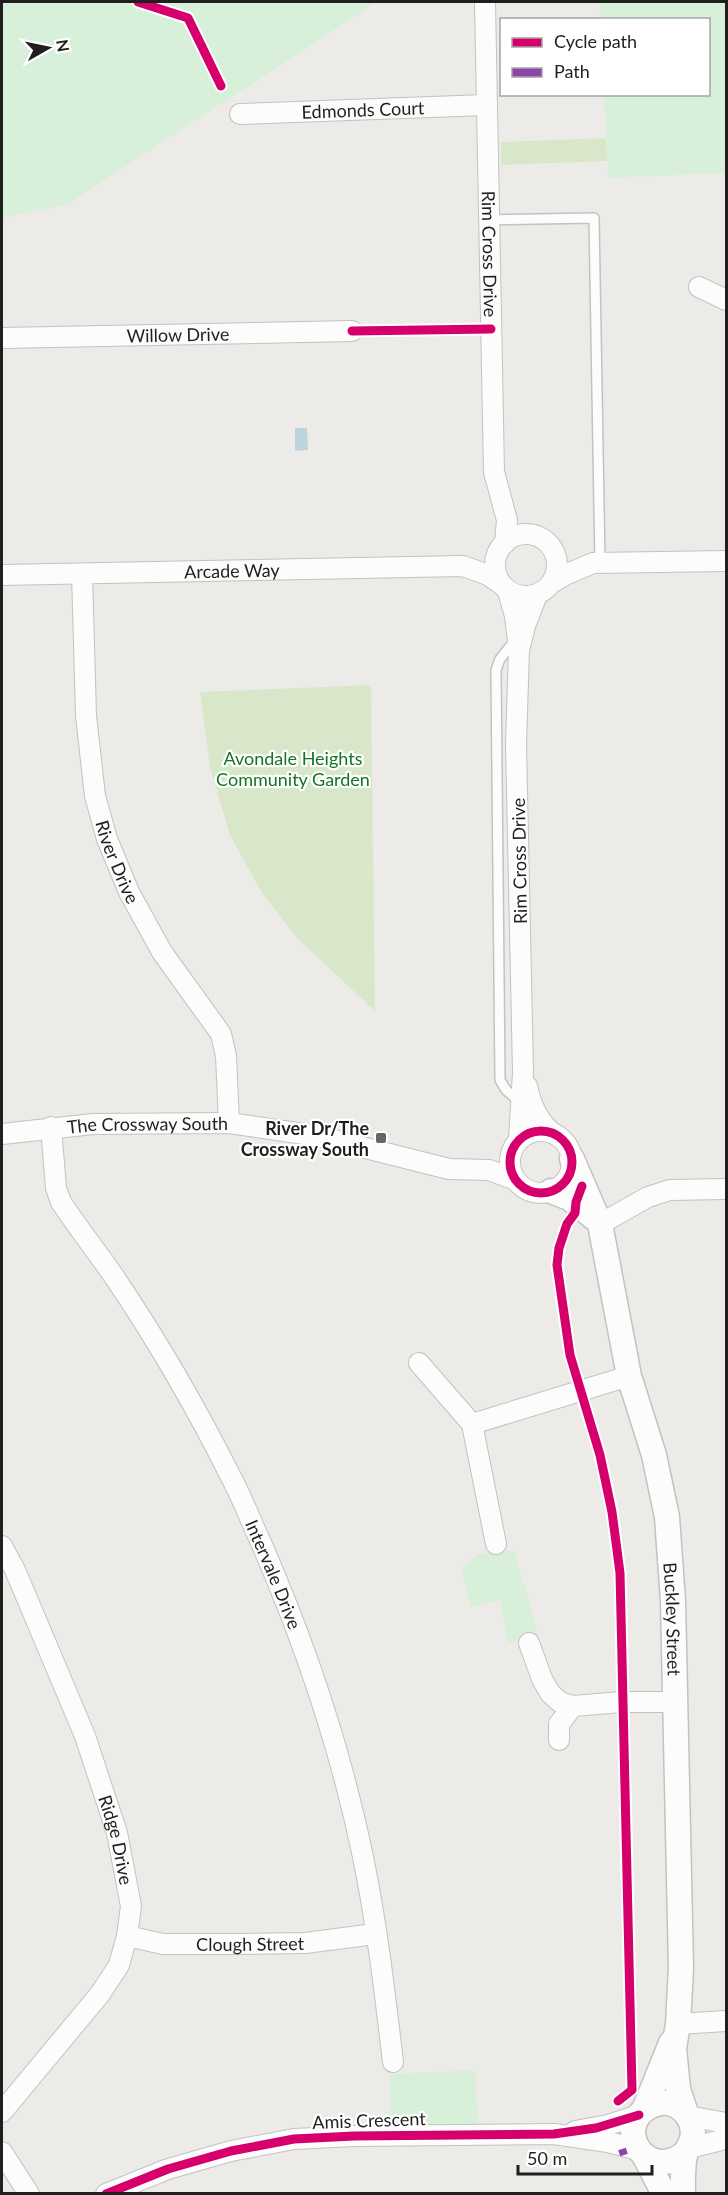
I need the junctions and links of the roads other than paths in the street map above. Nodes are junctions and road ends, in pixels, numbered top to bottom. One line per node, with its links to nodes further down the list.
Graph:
1 (485, 2): 2 (street, Rim Cross Drive)
2 (486, 105): 3 (street, Edmonds Court); 4 (street, Rim Cross Drive)
3 (240, 114)
4 (488, 220): 9 (street, Rim Cross Drive); 13 (lane)
5 (699, 287): 6 (street)
6 (726, 300)
7 (352, 331): 8 (street, Willow Drive)
8 (2, 339)
9 (505, 505): 10 (street, Rim Cross Drive); 11 (street, Rim Cross Drive)
10 (544, 541): 11 (street); 13 (street); 17 (street)
11 (502, 547): 14 (street, Arcade Way); 18 (street)
12 (726, 561): 13 (street)
13 (597, 563): 17 (street)
14 (463, 566): 15 (street, Arcade Way); 18 (street, Arcade Way)
15 (82, 574): 16 (street, Arcade Way); 23 (street, River Drive)
16 (2, 575)
17 (553, 582): 19 (street)
18 (505, 587): 19 (street); 20 (street, Rim Cross Drive)
19 (537, 595): 20 (street, Rim Cross Drive)
20 (518, 644): 21 (street, Rim Cross Drive); 22 (lane)
21 (523, 1072): 22 (street, Rim Cross Drive); 26 (street, Rim Cross Drive)
22 (522, 1104): 27 (street, Rim Cross Drive)
23 (229, 1123): 24 (street, The Crossway South); 29 (street, The Crossway South)
24 (51, 1127): 25 (street, The Crossway South); 43 (street, Intervale Drive)
25 (2, 1134)
26 (554, 1134): 27 (street); 28 (street)
27 (516, 1145): 29 (street); 30 (street)
28 (572, 1159): 32 (street); 33 (street, Buckley Street)
29 (467, 1170): 30 (street, The Crossway South)
30 (516, 1180): 32 (street)
31 (726, 1189): 33 (street)
32 (551, 1191): 33 (street)
33 (600, 1224): 35 (street, Buckley Street)
34 (419, 1363): 36 (street)
35 (629, 1376): 36 (street); 40 (street, Buckley Street)
36 (472, 1424): 37 (street)
37 (496, 1544)
38 (2, 1546): 44 (street, Ridge Drive)
39 (529, 1643): 41 (street)
40 (676, 1702): 41 (street); 46 (street, Buckley Street)
41 (573, 1706): 42 (street)
42 (559, 1740)
43 (375, 1934): 44 (street, Clough Street); 47 (street, Intervale Drive)
44 (127, 1936): 48 (street, Ridge Drive)
45 (726, 2021): 46 (street)
46 (678, 2024): 49 (street, Buckley Street); 50 (street, Buckley Street)
47 (393, 2062)
48 (2, 2112)
49 (642, 2112): 50 (street); 52 (street, Amis Crescent); 56 (street)
50 (687, 2114): 51 (street); 54 (street)
51 (726, 2123)
52 (554, 2134): 56 (street, Amis Crescent); 58 (street, Amis Crescent)
53 (726, 2139): 54 (street)
54 (688, 2150): 56 (street); 60 (street)
55 (2, 2152): 57 (street)
56 (642, 2154): 59 (street)
57 (29, 2193)
58 (106, 2193)
59 (664, 2193)
60 (683, 2193)

